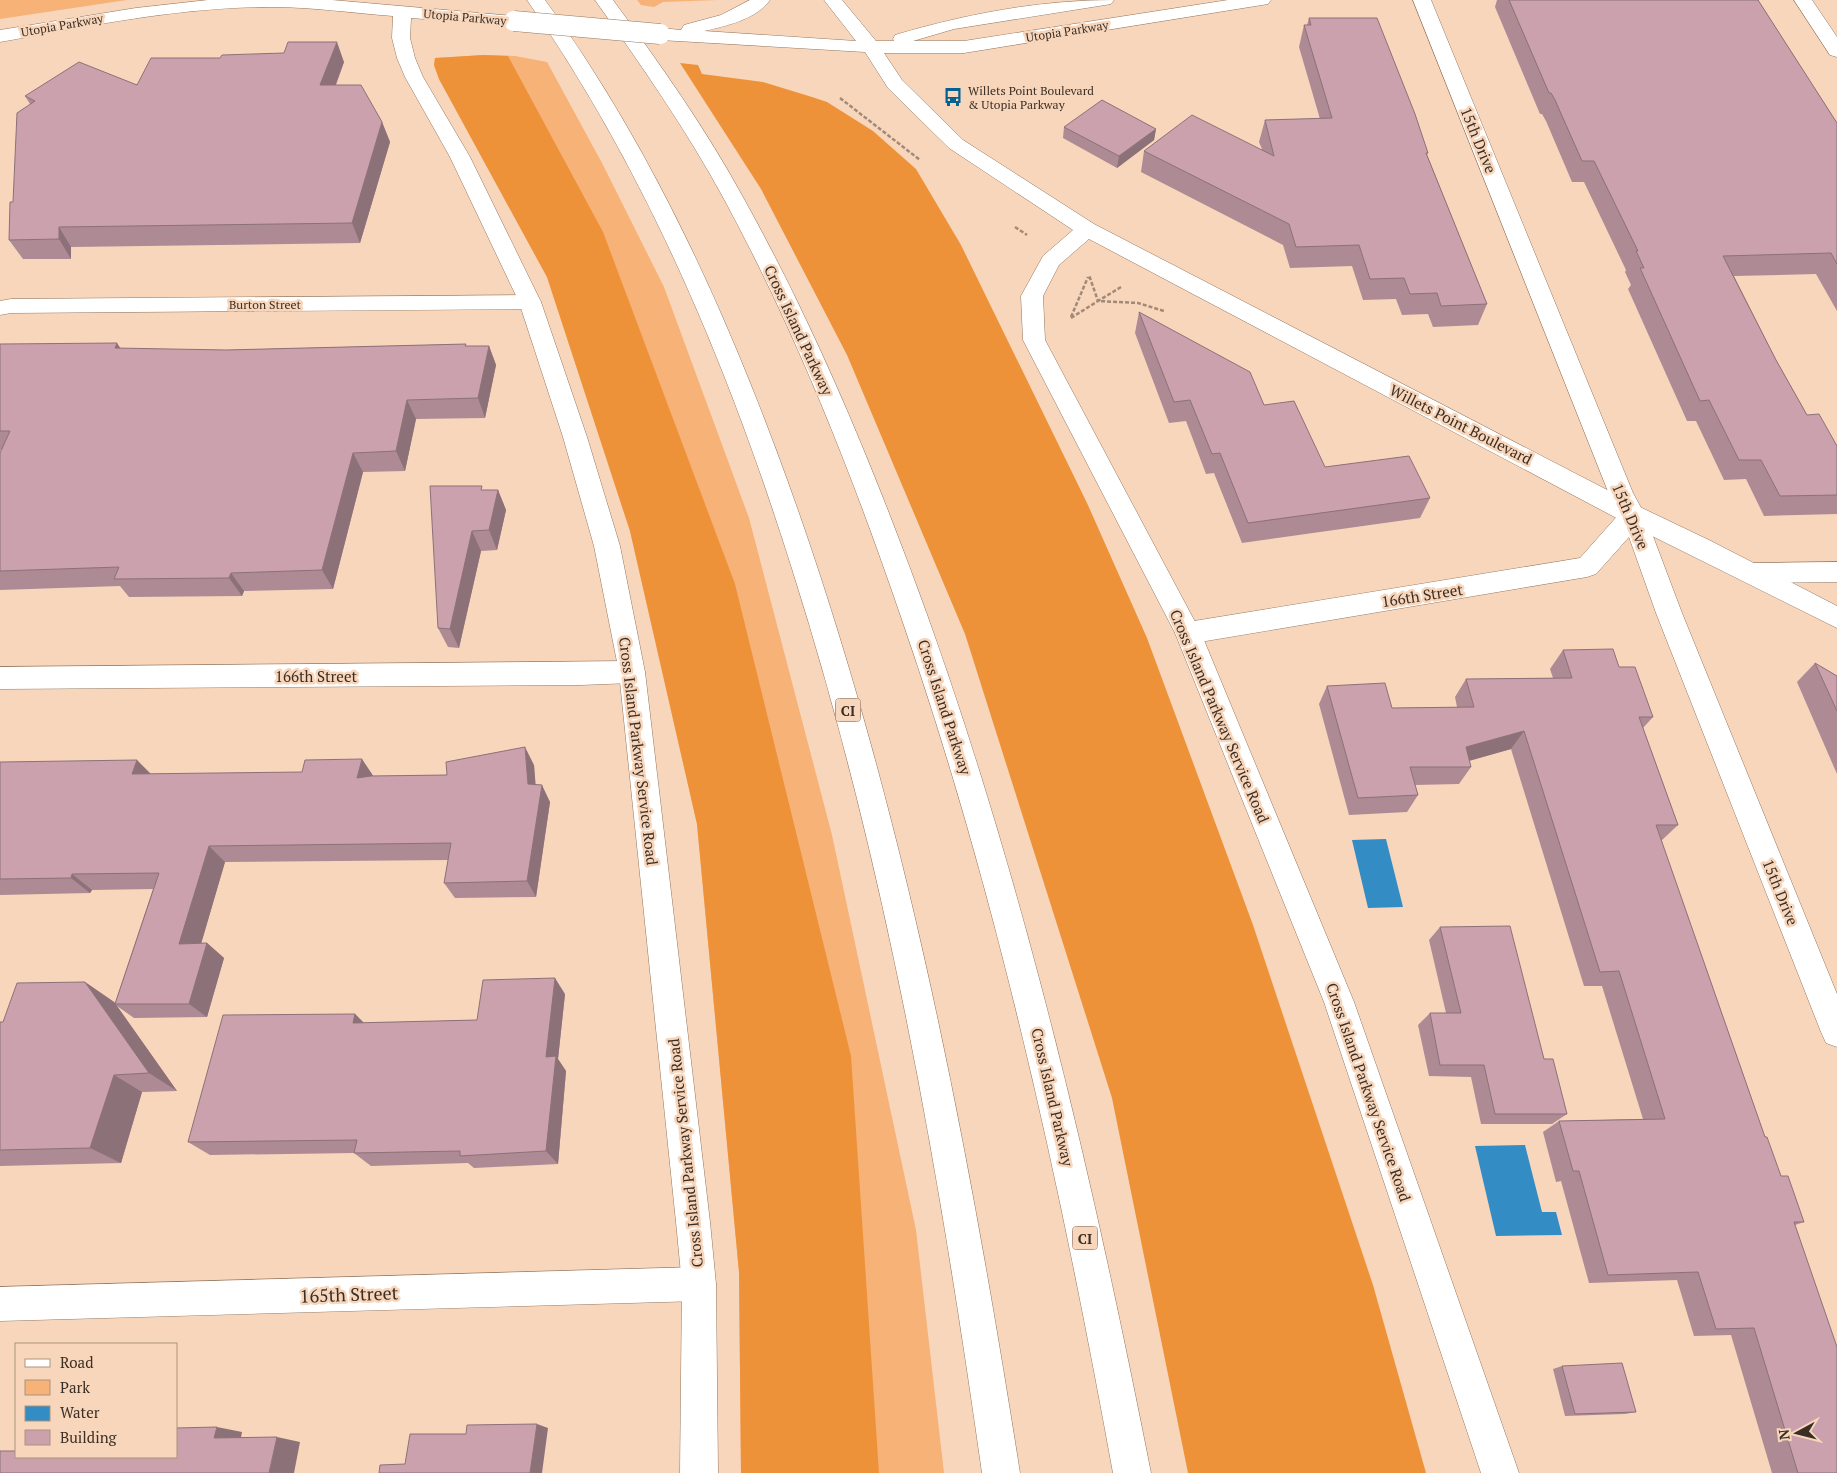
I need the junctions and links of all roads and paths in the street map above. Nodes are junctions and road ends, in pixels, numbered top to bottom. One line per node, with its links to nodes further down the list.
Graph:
1 (536, 0): 33 (main road, CI)
2 (604, 0): 34 (main road, Cross Island Parkway / CI)
3 (762, 0): 10 (main road)
4 (833, 0): 12 (main road)
5 (1105, 0): 12 (main road, Utopia Parkway)
6 (1262, 0): 12 (main road, Utopia Parkway)
7 (1422, 0): 22 (main road, 15th Drive)
8 (1803, 0): 13 (main road)
9 (402, 11): 10 (main road, Utopia Parkway, bridge); 11 (main road, Utopia Parkway); 19 (main road, Cross Island Parkway Service Road)
10 (660, 34): 12 (main road, Utopia Parkway)
11 (0, 36)
12 (871, 48): 16 (main road)
13 (1837, 51)
14 (840, 98): 15 (path)
15 (900, 146)
16 (1087, 229): 22 (main road, Willets Point Boulevard); 26 (main road, Cross Island Parkway Service Road)
17 (1122, 286): 18 (path)
18 (1098, 300): 18 (path); 21 (path)
19 (530, 302): 20 (main road, Burton Street); 27 (main road, Cross Island Parkway Service Road)
20 (0, 308)
21 (1165, 312)
22 (1633, 515): 24 (main road, Willets Point Boulevard); 26 (main road, 166th Street); 29 (main road, 15th Drive)
23 (1837, 572): 24 (main road)
24 (1750, 573): 25 (main road, Willets Point Boulevard)
25 (1837, 618)
26 (1188, 633): 35 (main road, Cross Island Parkway Service Road)
27 (632, 672): 28 (main road, 166th Street); 30 (main road, Cross Island Parkway Service Road)
28 (0, 678)
29 (1837, 1032)
30 (699, 1284): 31 (main road, 165th Street); 32 (main road, Cross Island Parkway Service Road)
31 (0, 1304)
32 (699, 1473)
33 (1001, 1473)
34 (1132, 1473)
35 (1500, 1473)

